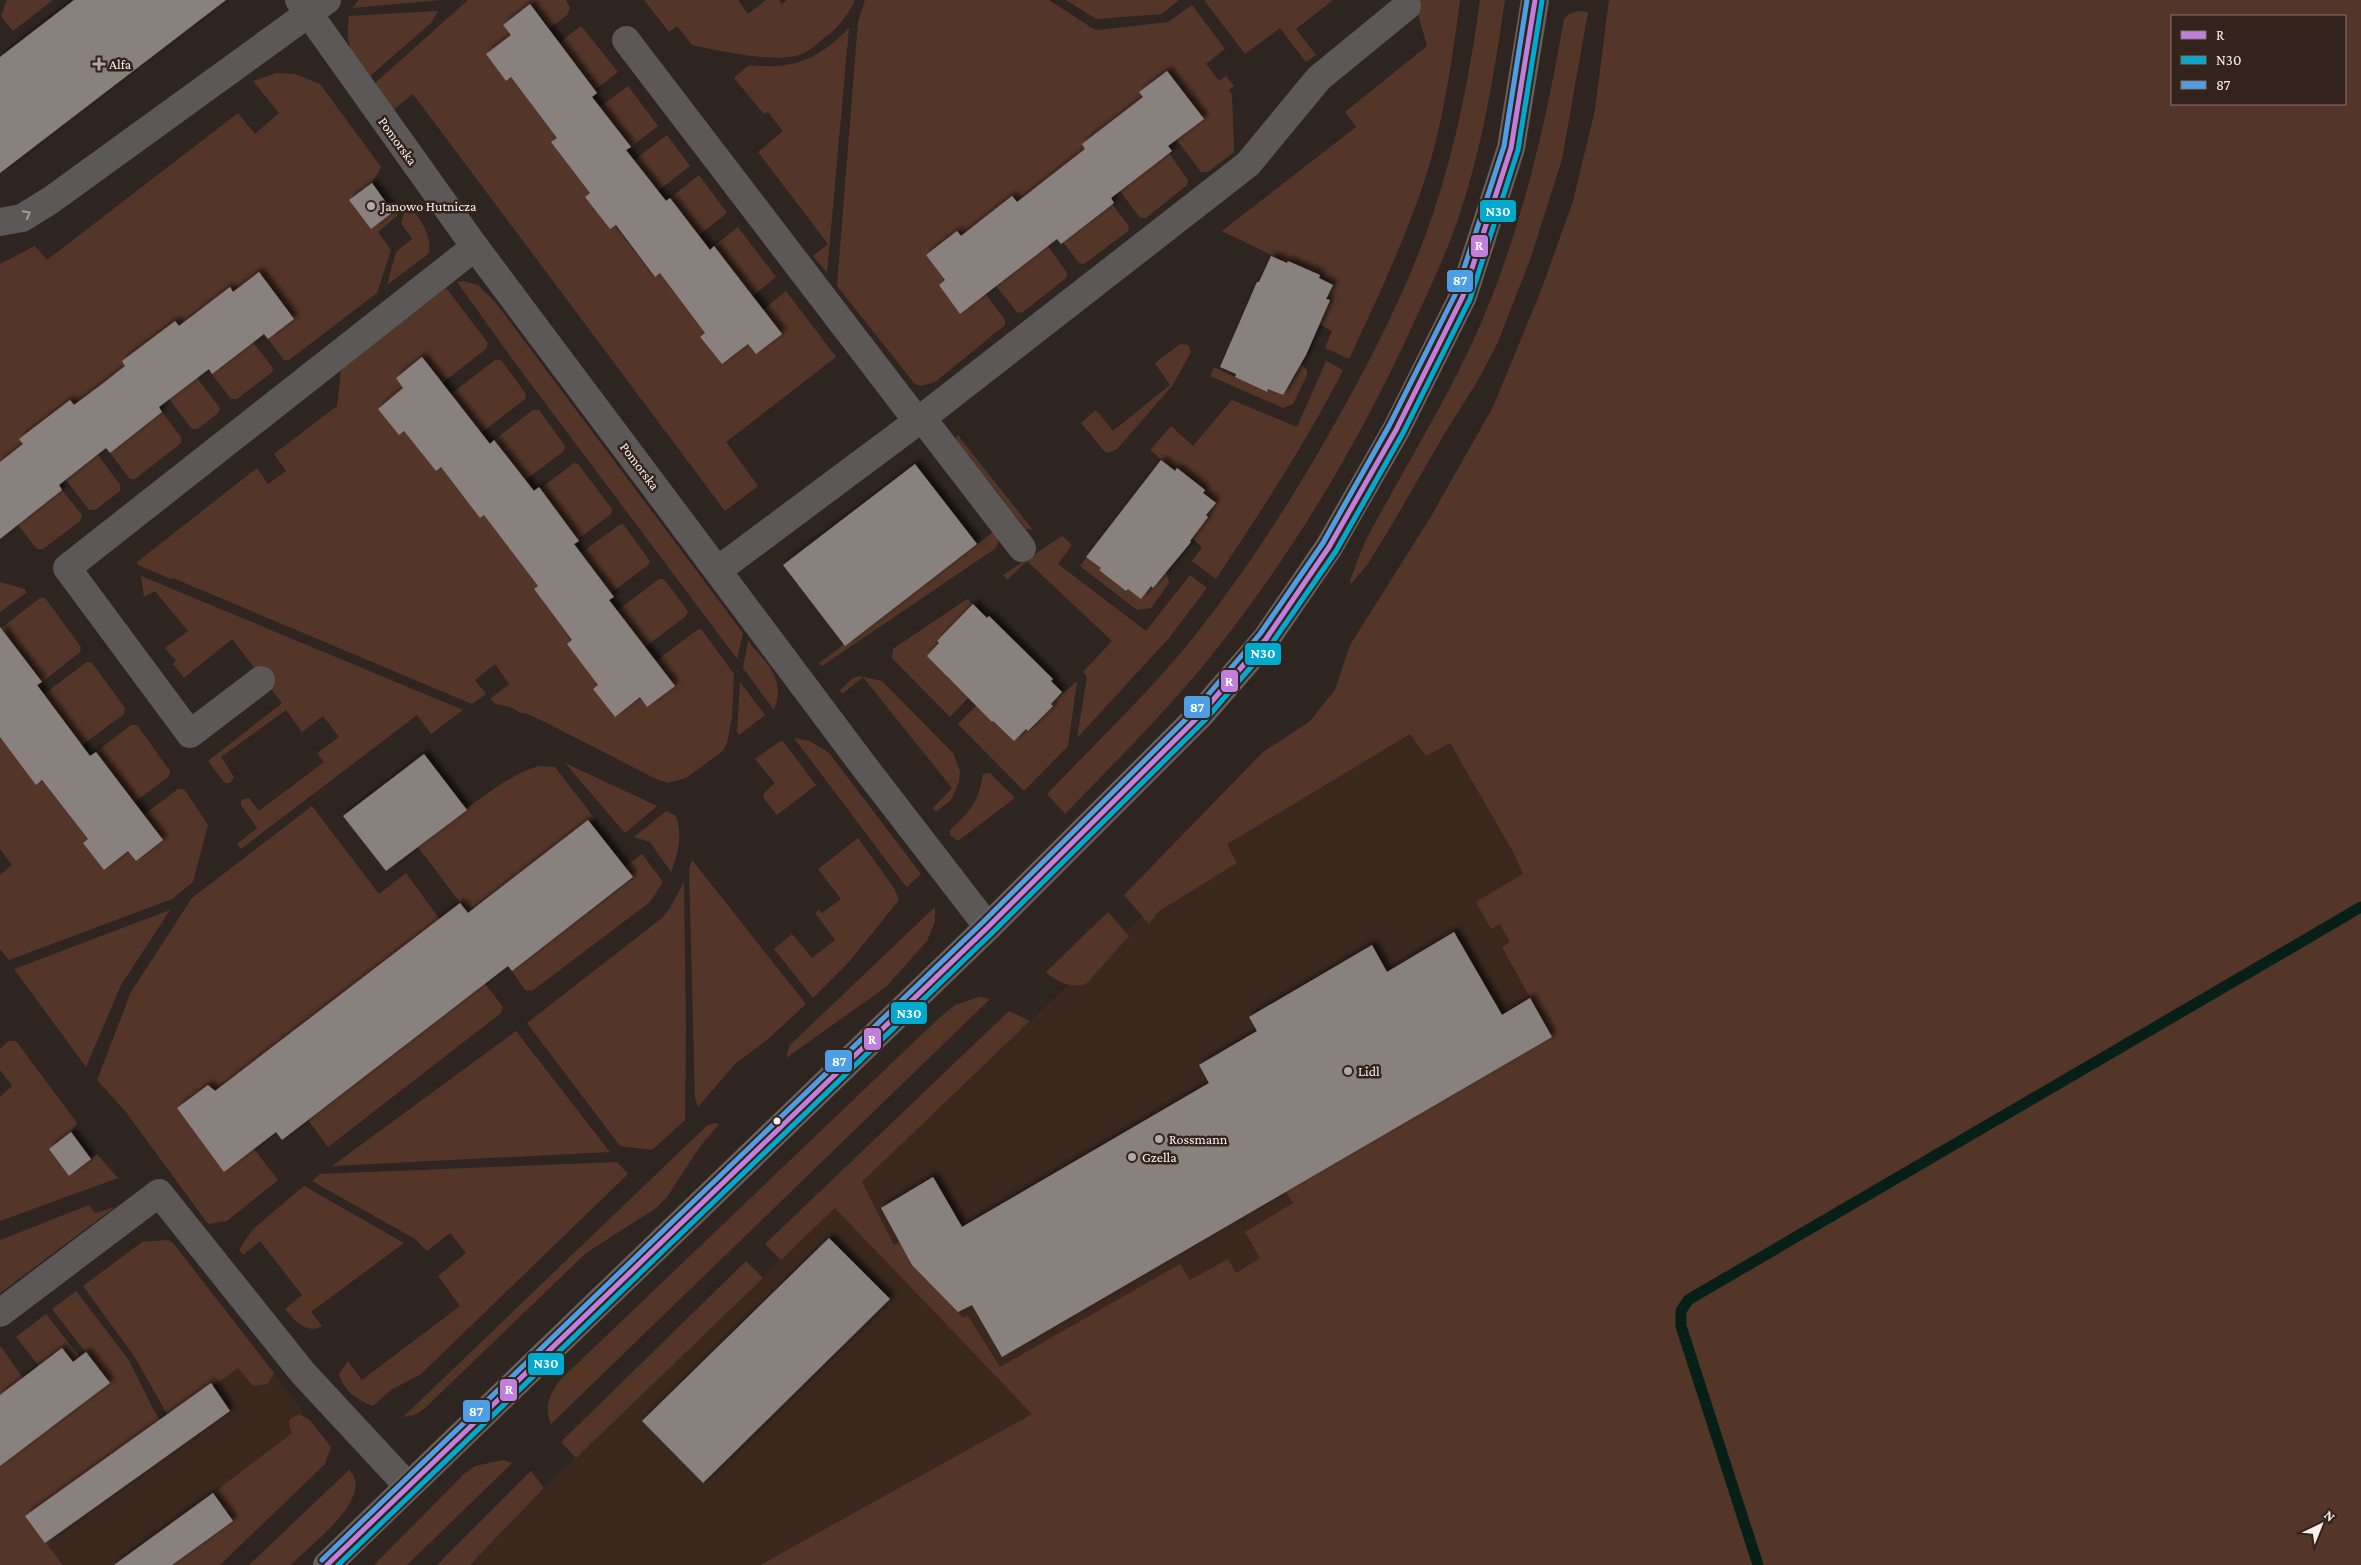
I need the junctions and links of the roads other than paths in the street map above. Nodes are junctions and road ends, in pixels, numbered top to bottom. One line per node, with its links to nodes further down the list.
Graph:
1 (1535, 0): 11 (main road)
2 (311, 5): 5 (street, one-way to 2); 6 (street, Pomorska)
3 (1406, 6): 7 (street)
4 (626, 40): 7 (street)
5 (0, 222)
6 (475, 247): 9 (street, Pomorska); 10 (street)
7 (920, 420): 8 (street); 9 (street)
8 (1022, 548)
9 (718, 570): 11 (street, Pomorska)
10 (261, 680)
11 (988, 927): 13 (main road)
12 (0, 1313): 13 (street)
13 (407, 1485): 14 (main road)
14 (326, 1565)

